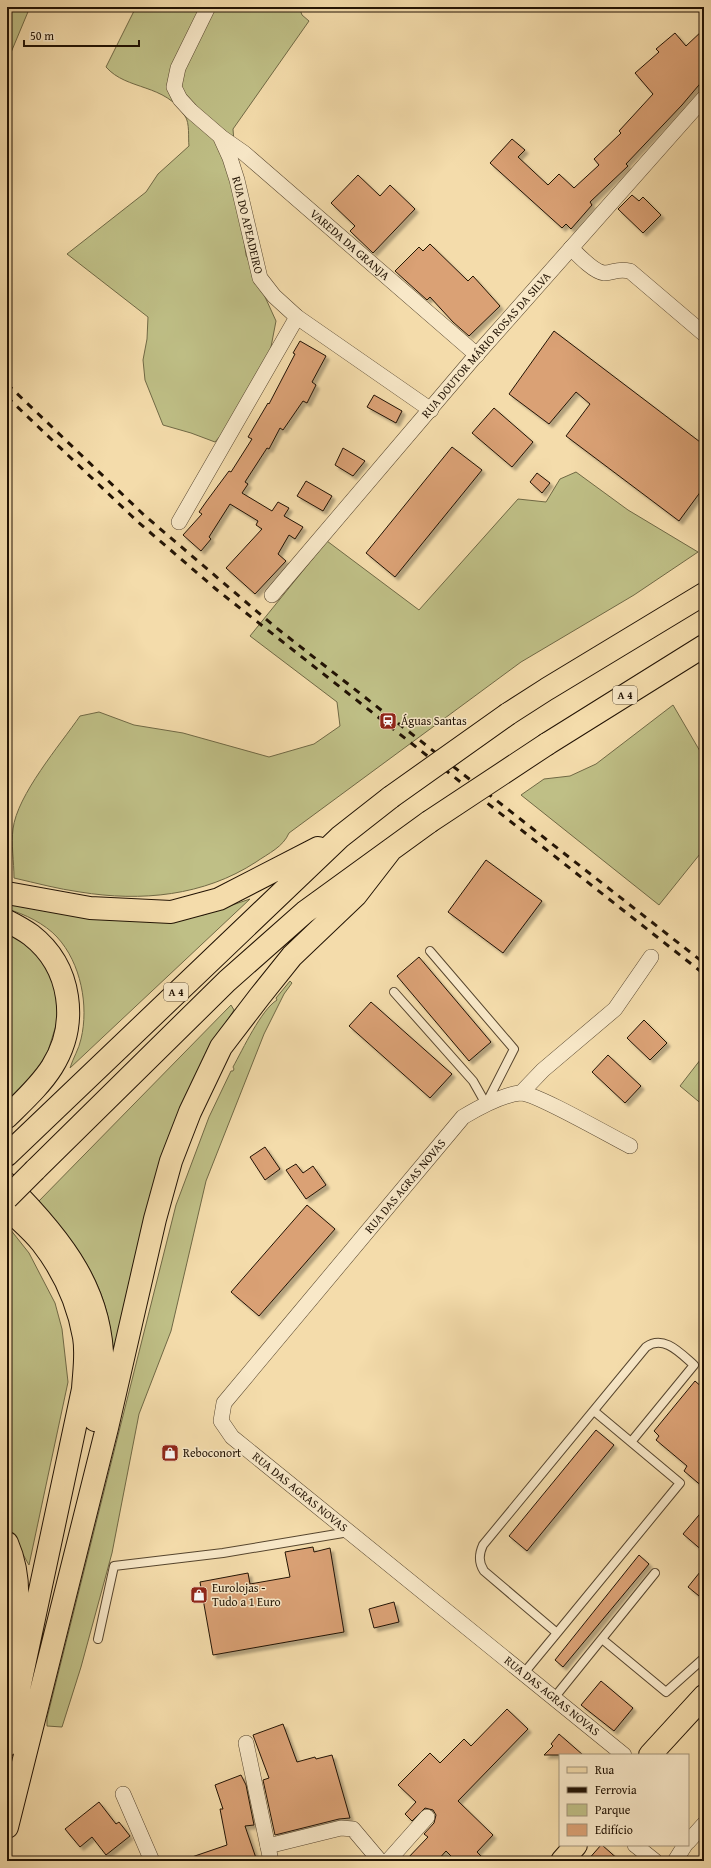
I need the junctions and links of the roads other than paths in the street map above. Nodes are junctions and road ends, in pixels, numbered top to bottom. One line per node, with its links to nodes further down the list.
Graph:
1 (208, 7): 3 (street, RUA DO APEADEIRO)
2 (704, 98): 4 (street, RUA DOUTOR MÁRIO ROSAS DA SILVA)
3 (220, 136): 5 (street, RUA DO APEADEIRO); 7 (street, VAREDA DA GRANJA)
4 (571, 248): 6 (street); 7 (street, RUA DOUTOR MÁRIO ROSAS DA SILVA)
5 (297, 317): 8 (street, RUA DO APEADEIRO); 9 (street)
6 (704, 334)
7 (477, 355): 8 (street, RUA DOUTOR MÁRIO ROSAS DA SILVA)
8 (431, 410): 11 (street, RUA DOUTOR MÁRIO ROSAS DA SILVA)
9 (179, 522)
10 (704, 594): 13 (main road, A 4, bridge)
11 (272, 595)
12 (704, 646): 14 (main road, A 4, bridge)
13 (340, 836): 15 (main road); 24 (main road, A 4)
14 (390, 852): 26 (main road, A 4, bridge); 30 (main road)
15 (7, 893)
16 (7, 921): 22 (main road)
17 (430, 951): 21 (lane)
18 (650, 957): 20 (street, RUA DAS AGRAS NOVAS)
19 (394, 992): 21 (lane)
20 (520, 1093): 21 (street, RUA DAS AGRAS NOVAS); 23 (street)
21 (486, 1104): 31 (street, RUA DAS AGRAS NOVAS)
22 (7, 1118)
23 (630, 1146)
24 (11, 1152)
25 (7, 1184): 30 (main road)
26 (7, 1198)
27 (7, 1208): 43 (main road)
28 (594, 1411): 29 (lane); 29 (lane); 34 (lane)
29 (631, 1442): 34 (lane)
30 (84, 1520): 49 (main road)
31 (349, 1532): 35 (lane); 39 (street, RUA DAS AGRAS NOVAS)
32 (7, 1543): 38 (main road)
33 (655, 1574): 36 (lane)
34 (557, 1633): 39 (lane)
35 (98, 1639)
36 (602, 1639): 37 (lane); 41 (lane)
37 (704, 1658)
38 (7, 1668)
39 (524, 1674): 41 (street, RUA DAS AGRAS NOVAS)
40 (704, 1696): 45 (main road)
41 (554, 1698): 44 (street, RUA DAS AGRAS NOVAS)
42 (246, 1743): 51 (street)
43 (7, 1745)
44 (623, 1754)
45 (651, 1754)
46 (122, 1794): 55 (street)
47 (427, 1817): 58 (street)
48 (704, 1824): 50 (street)
49 (7, 1827)
50 (689, 1841)
51 (268, 1846): 56 (street); 57 (street)
52 (575, 1846): 59 (main road)
53 (635, 1846): 60 (street)
54 (684, 1846): 61 (street)
55 (152, 1861)
56 (271, 1861)
57 (380, 1861)
58 (388, 1861)
59 (562, 1861)
60 (655, 1861)
61 (675, 1861)

